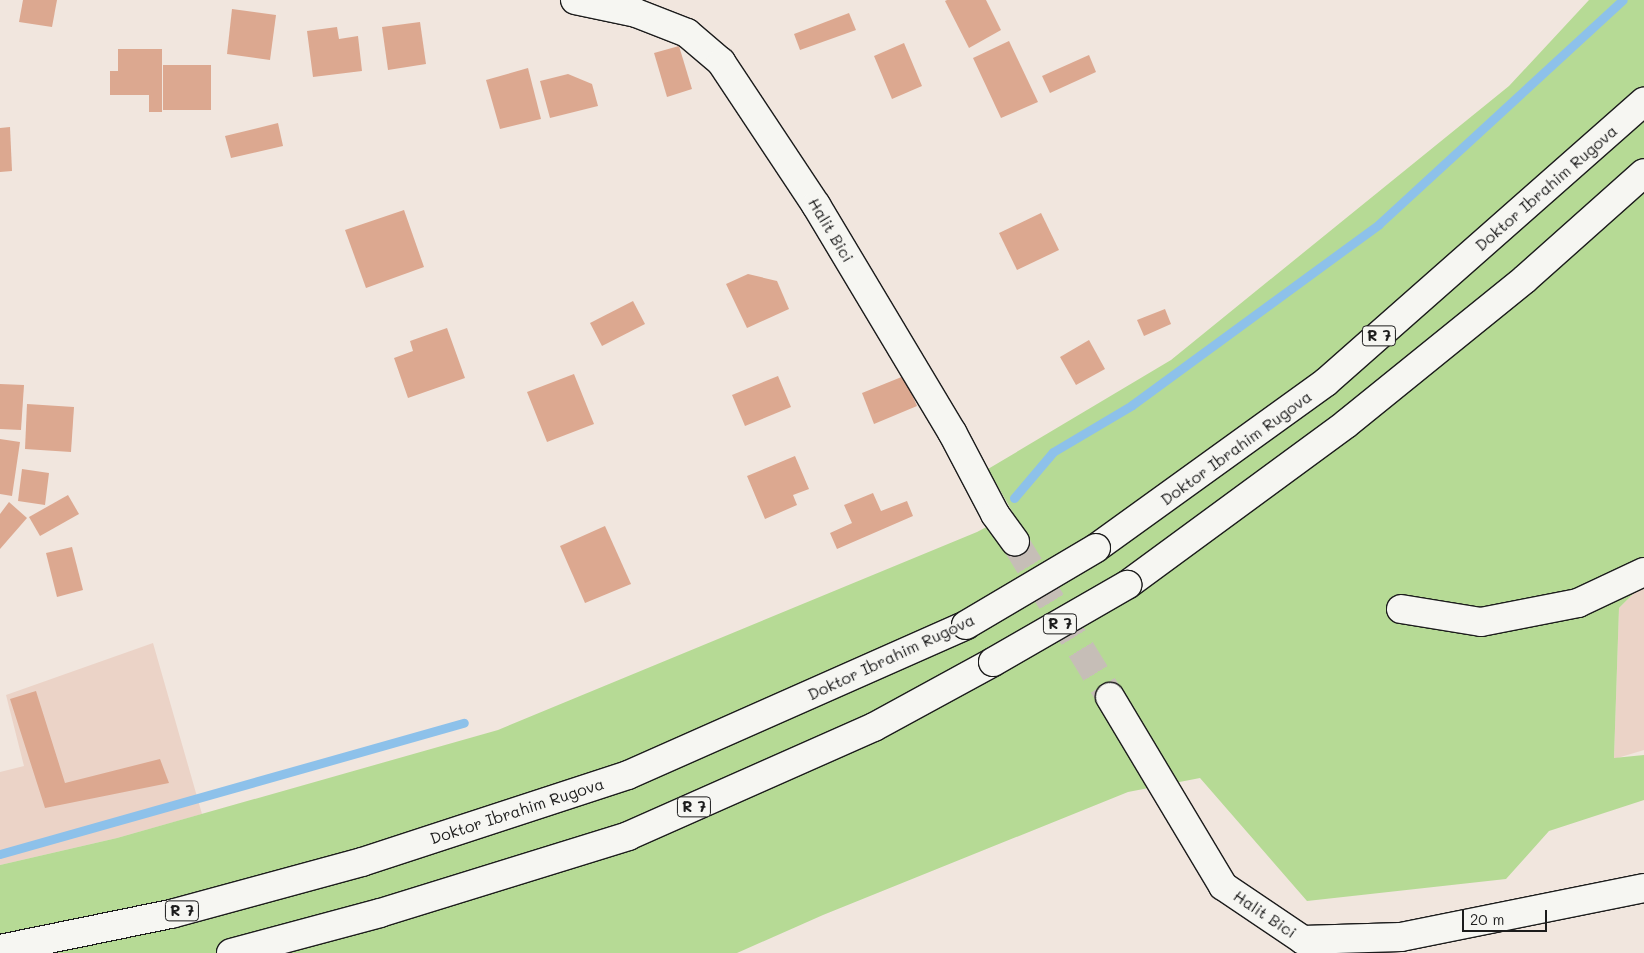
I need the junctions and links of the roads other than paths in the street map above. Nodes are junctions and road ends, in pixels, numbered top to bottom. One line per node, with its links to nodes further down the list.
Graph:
1 (575, 0): 4 (main road, Halit Bici)
2 (1644, 102): 9 (main road, Doktor Ibrahim Rugova / R 7, bridge)
3 (1644, 173): 10 (main road, R 7, bridge)
4 (1015, 542)
5 (1644, 572): 6 (main road)
6 (1401, 609)
7 (1110, 697): 8 (main road, Halit Bici)
8 (1644, 888)
9 (0, 949)
10 (231, 953)

